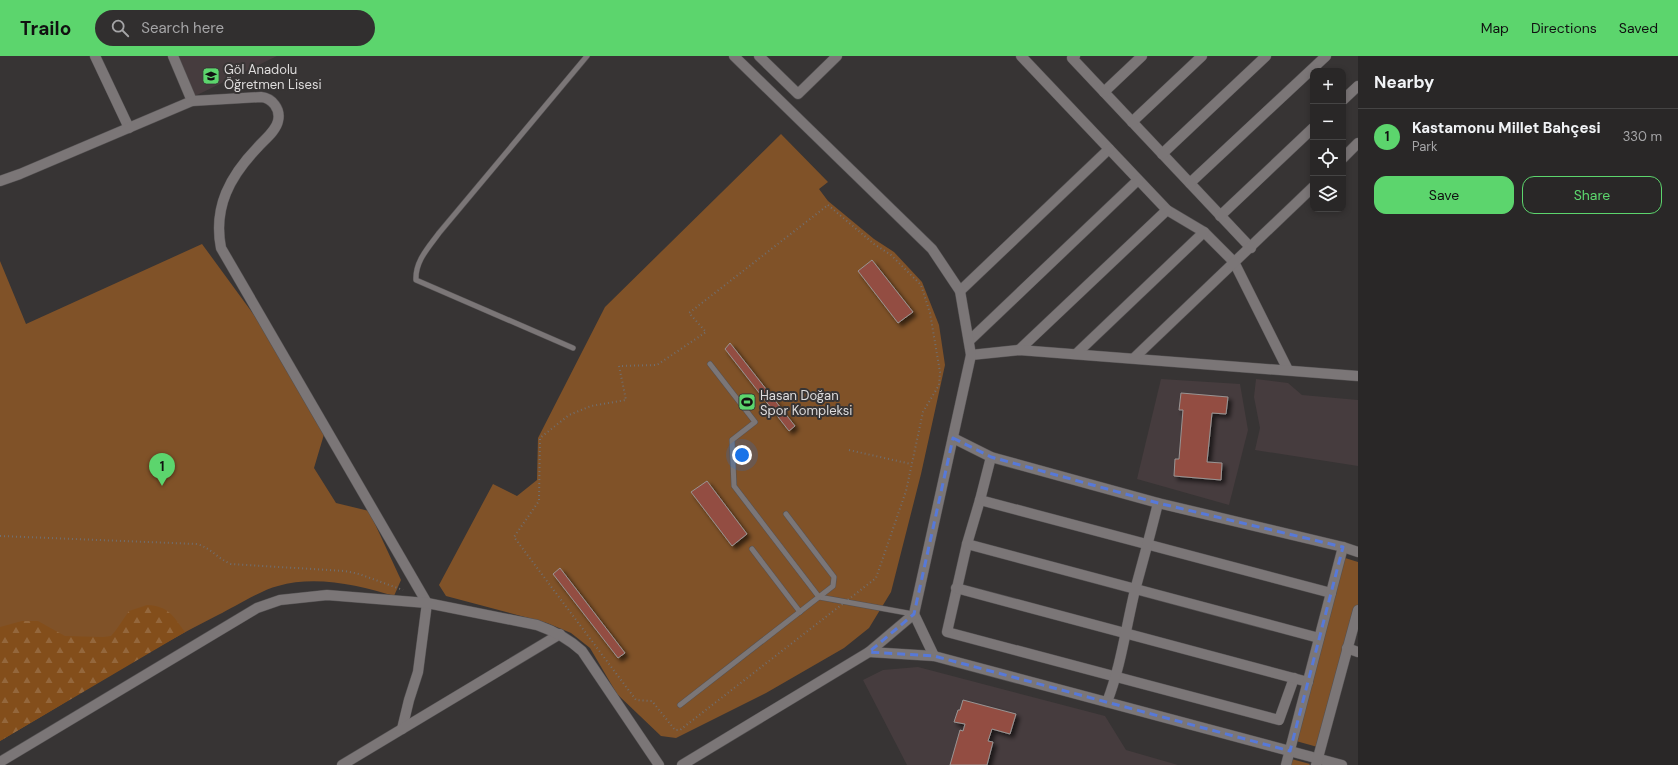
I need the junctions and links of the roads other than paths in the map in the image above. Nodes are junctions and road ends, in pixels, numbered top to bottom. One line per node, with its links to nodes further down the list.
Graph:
1 (95, 56): 19 (street)
2 (173, 56): 17 (street)
3 (587, 56): 36 (lane)
4 (837, 56): 11 (street)
5 (1022, 56): 22 (street)
6 (1075, 56): 15 (street)
7 (1142, 56): 15 (street)
8 (1202, 56): 18 (street)
9 (1266, 56): 23 (street)
10 (1326, 56): 27 (street)
11 (761, 57): 13 (street)
12 (739, 58): 13 (street)
13 (751, 72): 34 (street)
14 (1358, 86): 16 (street)
15 (1104, 92): 18 (street)
16 (1346, 97)
17 (192, 101): 19 (street); 58 (street)
18 (1132, 122): 23 (street)
19 (129, 128): 25 (street)
20 (1310, 131): 30 (street)
21 (1358, 143): 24 (street)
22 (1109, 149): 26 (street); 34 (street)
23 (1162, 154): 27 (street)
24 (1346, 155)
25 (0, 180)
26 (1138, 180): 29 (street); 35 (street)
27 (1190, 183): 30 (street)
28 (1310, 190): 32 (street)
29 (1167, 210): 31 (street); 37 (street)
30 (1220, 216): 32 (street)
31 (1204, 232): 33 (street); 38 (street)
32 (1251, 248): 33 (street)
33 (1234, 262): 40 (street); 42 (street)
34 (960, 291): 35 (street)
35 (969, 341): 39 (street)
36 (572, 348)
37 (1018, 350): 38 (street); 39 (street)
38 (1076, 354): 40 (street)
39 (971, 355): 44 (street)
40 (1134, 358): 42 (street)
41 (710, 364): 57 (lane)
42 (1288, 370): 43 (street)
43 (1358, 376)
44 (953, 438): 45 (street); 61 (street)
45 (991, 457): 46 (street); 47 (street)
46 (980, 500): 49 (street); 50 (street)
47 (1158, 503): 50 (street); 51 (street)
48 (786, 514): 57 (lane)
49 (967, 544): 54 (street); 55 (street)
50 (1149, 544): 55 (street); 56 (street)
51 (1343, 547): 53 (street); 56 (street)
52 (752, 549): 60 (lane)
53 (1358, 552)
54 (956, 588): 62 (street); 69 (street)
55 (1135, 589): 62 (street); 64 (street)
56 (1331, 593): 64 (street)
57 (819, 597): 60 (lane); 61 (lane)
58 (427, 603): 63 (street); 74 (street); 76 (street)
59 (1358, 610): 65 (street)
60 (800, 612): 73 (lane)
61 (914, 614): 66 (street); 68 (street)
62 (1125, 633): 69 (street); 70 (street)
63 (560, 634): 74 (street); 79 (street)
64 (1319, 638): 71 (street)
65 (1347, 648): 67 (street); 77 (street)
66 (869, 652): 68 (street); 80 (street)
67 (1358, 652)
68 (934, 656): 72 (street)
69 (1116, 677): 70 (street); 72 (street)
70 (1294, 678): 71 (street)
71 (1308, 682): 75 (street)
72 (1107, 702): 75 (street)
73 (680, 705)
74 (402, 729): 78 (street)
75 (1290, 752): 77 (street); 81 (street)
76 (0, 762)
77 (1317, 762): 82 (street)
78 (342, 765)
79 (659, 765)
80 (682, 765)
81 (1286, 765)
82 (1342, 765)

